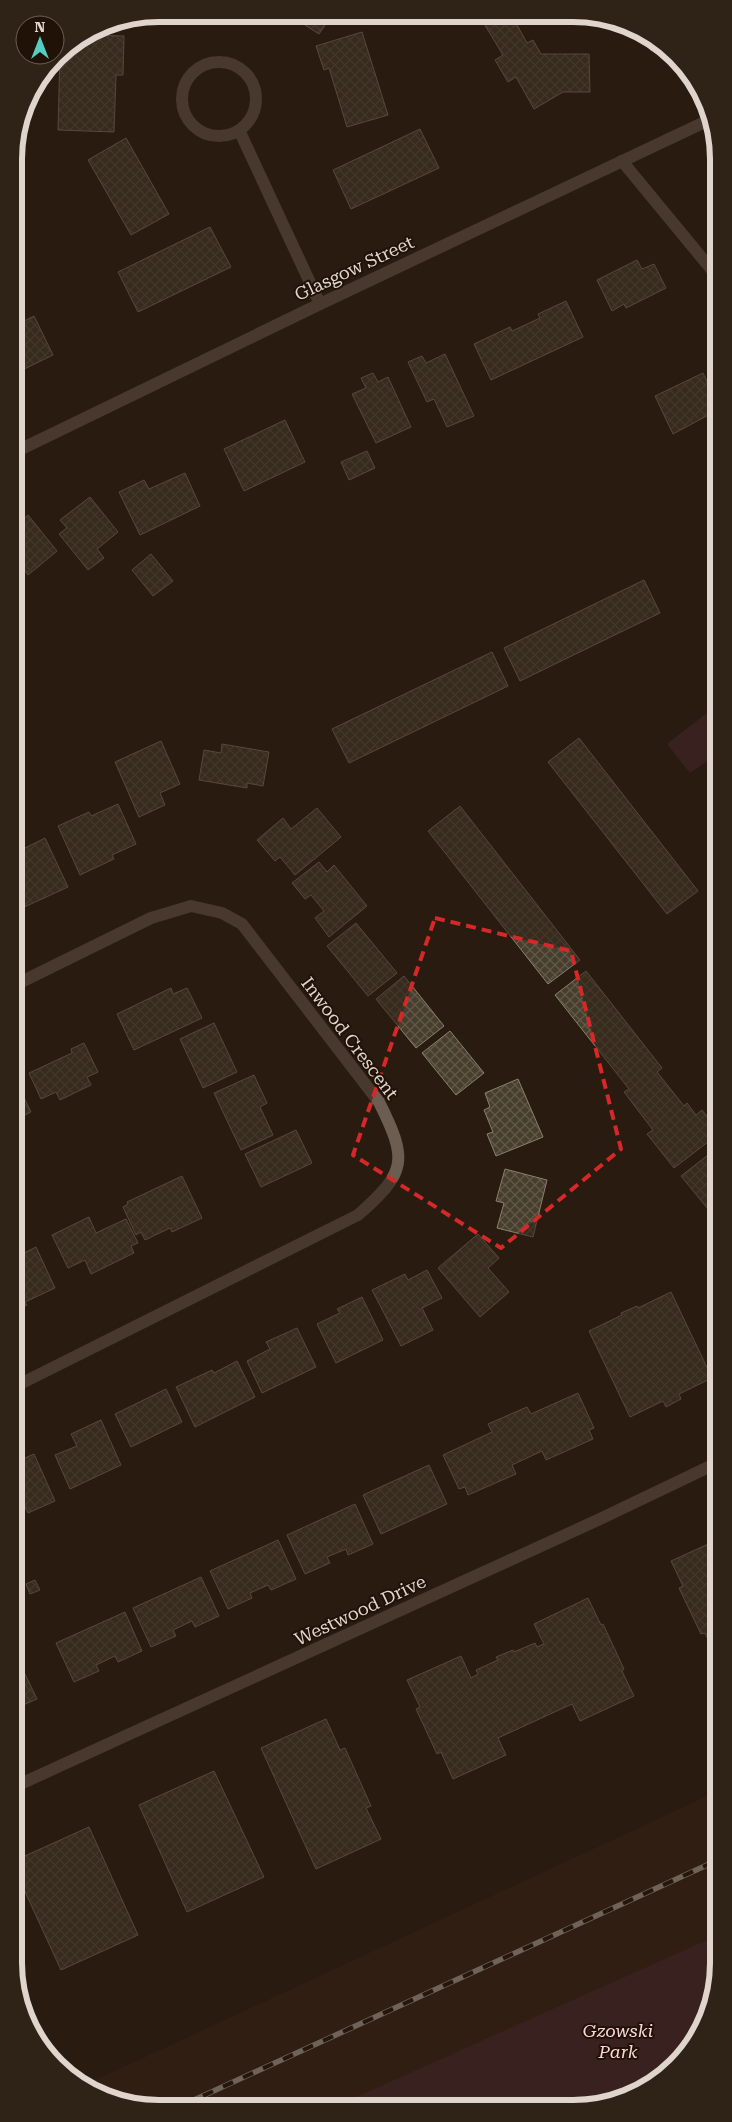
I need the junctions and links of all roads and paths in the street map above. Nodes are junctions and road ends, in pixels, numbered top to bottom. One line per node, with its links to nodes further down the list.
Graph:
1 (704, 122): 3 (street, Glasgow Street)
2 (239, 130): 2 (street); 5 (street)
3 (622, 160): 4 (street); 5 (street, Glasgow Street)
4 (710, 269)
5 (320, 304): 6 (street, Glasgow Street)
6 (23, 448)
7 (23, 981): 8 (street, Inwood Crescent)
8 (22, 1383)
9 (709, 1467): 10 (street, Westwood Drive)
10 (22, 1783)

